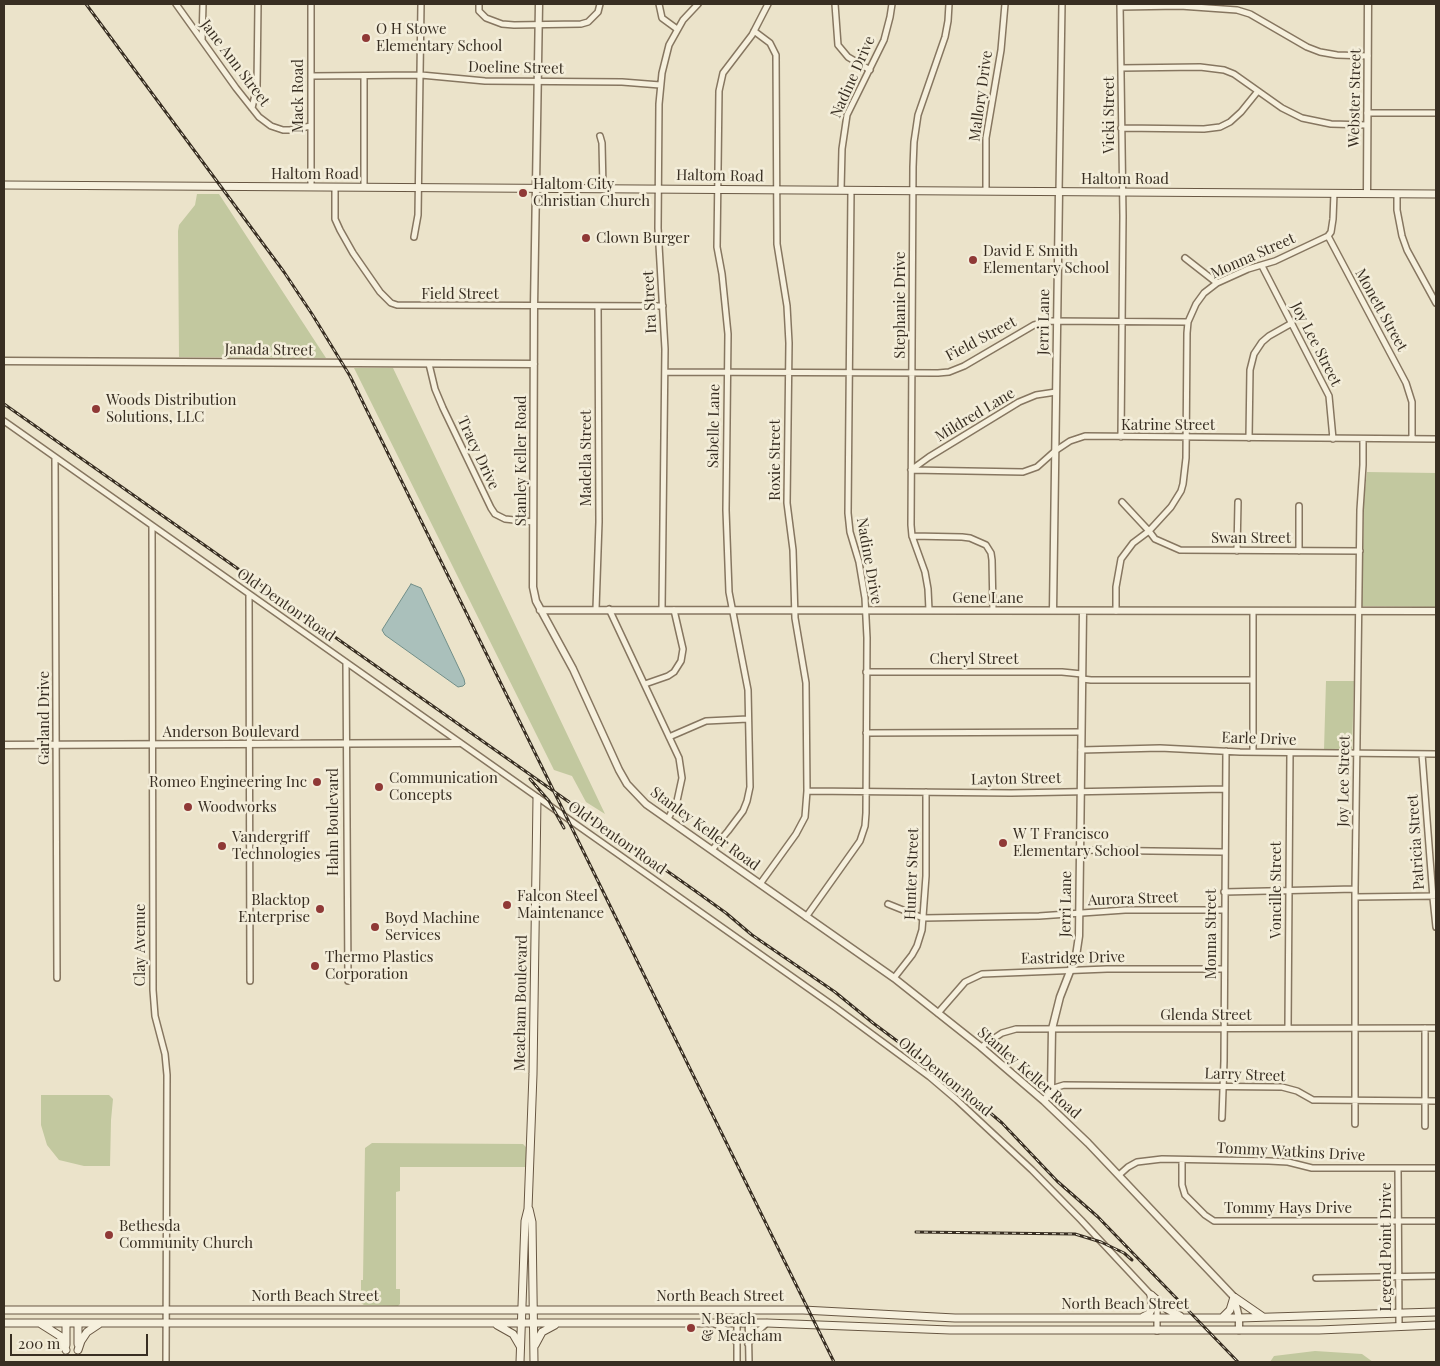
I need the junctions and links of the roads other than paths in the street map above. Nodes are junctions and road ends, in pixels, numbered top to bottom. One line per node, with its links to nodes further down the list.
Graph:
1 (176, 4): 22 (street, Jane Ann Street)
2 (203, 4): 22 (street)
3 (258, 4): 32 (street)
4 (312, 4): 27 (street, Mack Road)
5 (421, 4): 26 (street)
6 (478, 4): 19 (street)
7 (539, 4): 19 (street, Stanley Keller Road)
8 (600, 4): 19 (street)
9 (659, 4): 20 (street)
10 (698, 4): 20 (street, Ira Street)
11 (768, 4): 21 (street, Sabelle Lane)
12 (835, 4): 25 (street)
13 (892, 4): 25 (street, Nadine Drive)
14 (949, 4): 51 (street, Stephanie Drive)
15 (1006, 4): 52 (street, Mallory Drive)
16 (1062, 4): 53 (street, Jerri Lane)
17 (1368, 4): 23 (street, Webster Street)
18 (1120, 5): 23 (street); 24 (street, Vicki Street)
19 (539, 24): 29 (street, Stanley Keller Road)
20 (677, 29): 30 (street, Ira Street)
21 (754, 31): 47 (street, Sabelle Lane); 48 (street, Roxie Street)
22 (202, 40): 32 (street, Jane Ann Street)
23 (1368, 56): 33 (street, Webster Street)
24 (1121, 68): 31 (street); 37 (street, Vicki Street)
25 (870, 70): 49 (street, Nadine Drive)
26 (421, 75): 28 (street, Doeline Street); 29 (street, Doeline Street); 40 (street)
27 (310, 76): 28 (street, Doeline Street); 36 (street, Mack Road)
28 (364, 76): 43 (street)
29 (538, 82): 30 (street, Doeline Street); 44 (street, Stanley Keller Road)
30 (660, 85): 46 (street, Ira Street)
31 (1258, 91): 35 (street); 37 (street)
32 (252, 108): 36 (street, Jane Ann Street)
33 (1367, 113): 34 (street); 35 (street, Webster Street)
34 (1436, 113)
35 (1367, 125): 56 (street, Webster Street)
36 (310, 126): 41 (street, Mack Road)
37 (1121, 128): 54 (street, Vicki Street)
38 (600, 136): 45 (street)
39 (4, 186): 41 (main road, Haltom Road)
40 (419, 187): 43 (main road, Haltom Road); 44 (main road, Haltom Road); 60 (street)
41 (310, 188): 42 (main road, Haltom Road)
42 (334, 188): 43 (main road, Haltom Road); 65 (street, Field Street)
43 (364, 188)
44 (537, 188): 45 (main road, Haltom Road); 65 (street, Stanley Keller Road)
45 (603, 188): 46 (main road, Haltom Road)
46 (659, 189): 47 (main road, Haltom Road); 67 (street, Ira Street)
47 (717, 190): 48 (main road, Haltom Road); 76 (street, Sabelle Lane)
48 (776, 190): 49 (main road, Haltom Road); 77 (street, Roxie Street)
49 (841, 190): 50 (main road, Haltom Road)
50 (851, 190): 51 (main road, Haltom Road); 78 (street, Nadine Drive)
51 (913, 190): 52 (main road, Haltom Road); 79 (street, Stephanie Drive)
52 (986, 191): 53 (main road, Haltom Road)
53 (1059, 192): 54 (main road, Haltom Road); 68 (street, Jerri Lane)
54 (1122, 192): 55 (main road, Haltom Road); 69 (street, Vicki Street)
55 (1334, 193): 56 (main road, Haltom Road); 59 (street)
56 (1367, 194): 57 (main road, Haltom Road)
57 (1397, 194): 58 (main road, Haltom Road); 64 (street)
58 (1436, 194)
59 (1328, 236): 62 (street, Monna Street); 87 (street, Monett Street)
60 (414, 237)
61 (1185, 258): 63 (street)
62 (1262, 266): 63 (street, Monna Street); 71 (street, Joy Lee Street)
63 (1217, 283): 70 (street, Monna Street)
64 (1436, 303)
65 (534, 306): 66 (street, Field Street); 74 (street, Stanley Keller Road)
66 (598, 306): 67 (street, Field Street); 103 (street, Madella Street)
67 (663, 306): 75 (street, Ira Street)
68 (1057, 321): 69 (street, Field Street); 79 (street, Field Street); 80 (street, Jerri Lane)
69 (1121, 322): 70 (street, Field Street); 82 (street, Vicki Street)
70 (1188, 322): 83 (street, Monna Street)
71 (1292, 323): 84 (street); 85 (street, Joy Lee Street)
72 (4, 362): 73 (street, Janada Street)
73 (429, 364): 74 (street, Janada Street); 95 (street, Tracy Drive)
74 (534, 364): 95 (street, Stanley Keller Road)
75 (665, 372): 76 (street, Field Street); 106 (street, Ira Street)
76 (727, 372): 77 (street, Field Street); 108 (street, Sabelle Lane)
77 (788, 372): 78 (street, Field Street); 109 (street, Roxie Street)
78 (849, 372): 79 (street, Field Street); 110 (street, Nadine Drive)
79 (912, 374): 91 (street, Stephanie Drive)
80 (1056, 392): 89 (street, Jerri Lane); 91 (street, Mildred Lane)
81 (4, 421): 90 (street, Old Denton Road)
82 (1121, 437): 83 (street, Katrine Street); 89 (street, Katrine Street)
83 (1185, 437): 84 (street, Katrine Street); 97 (street, Monna Street)
84 (1248, 438): 85 (street, Katrine Street)
85 (1334, 438): 86 (street, Katrine Street)
86 (1363, 439): 87 (street, Katrine Street); 101 (street, Joy Lee Street)
87 (1412, 439): 88 (street, Katrine Street)
88 (1436, 439)
89 (1055, 451): 91 (street, Katrine Street); 113 (street, Jerri Lane)
90 (56, 458): 96 (street, Old Denton Road); 133 (street, Garland Drive)
91 (911, 470): 98 (street, Stephanie Drive)
92 (1122, 502): 97 (street, Swan Street)
93 (1238, 502): 99 (street)
94 (1299, 506): 100 (street)
95 (533, 522): 105 (street, Stanley Keller Road)
96 (152, 526): 102 (street, Old Denton Road); 129 (street, Clay Avenue)
97 (1149, 530): 99 (street, Swan Street); 115 (street, Monna Street)
98 (912, 536): 111 (street, Stephanie Drive); 112 (street)
99 (1237, 551): 100 (street, Swan Street)
100 (1299, 551): 101 (street, Swan Street)
101 (1360, 551): 117 (street, Joy Lee Street)
102 (249, 594): 119 (street, Old Denton Road); 130 (street)
103 (596, 609): 104 (street, Gene Lane); 105 (street, Gene Lane)
104 (609, 609): 106 (street, Gene Lane); 123 (street)
105 (540, 610): 147 (street, Stanley Keller Road)
106 (662, 610): 107 (street, Gene Lane)
107 (674, 610): 108 (street, Gene Lane); 123 (street)
108 (732, 610): 109 (street, Gene Lane); 124 (street, Sabelle Lane)
109 (795, 610): 110 (street, Gene Lane); 142 (street, Roxie Street)
110 (866, 610): 111 (street, Gene Lane); 120 (street, Nadine Drive)
111 (929, 610): 112 (street, Gene Lane)
112 (993, 610): 113 (street, Gene Lane)
113 (1053, 610): 114 (street, Gene Lane)
114 (1083, 610): 115 (street, Gene Lane); 121 (street, Jerri Lane)
115 (1116, 611): 116 (street, Gene Lane)
116 (1253, 611): 117 (street, Gene Lane); 122 (street)
117 (1360, 611): 118 (street, Gene Lane); 138 (street, Joy Lee Street)
118 (1436, 611)
119 (346, 663): 128 (street, Old Denton Road); 131 (street, Hahn Boulevard)
120 (866, 672): 121 (street, Cheryl Street); 126 (street, Nadine Drive)
121 (1082, 676): 122 (street, Cheryl Street); 125 (street, Jerri Lane)
122 (1253, 680): 136 (street)
123 (645, 684): 127 (street)
124 (748, 719): 127 (street); 148 (street, Sabelle Lane)
125 (1081, 732): 126 (street); 134 (street, Jerri Lane)
126 (866, 733): 144 (street, Nadine Drive)
127 (669, 737): 147 (street)
128 (459, 743): 131 (street, Anderson Boulevard); 146 (street, Old Denton Road)
129 (152, 744): 130 (street, Anderson Boulevard); 133 (street, Anderson Boulevard); 198 (street, Clay Avenue)
130 (249, 744): 131 (street, Anderson Boulevard); 167 (street)
131 (345, 744): 168 (street, Hahn Boulevard)
132 (4, 745): 133 (street, Anderson Boulevard)
133 (56, 745): 165 (street, Garland Drive)
134 (1081, 750): 135 (street, Earle Drive); 143 (street, Jerri Lane)
135 (1226, 751): 136 (street, Earle Drive); 141 (street, Monna Street)
136 (1253, 752): 137 (street, Earle Drive)
137 (1290, 753): 138 (street, Earle Drive); 153 (street, Voncille Street)
138 (1356, 754): 139 (street, Earle Drive); 152 (street, Joy Lee Street)
139 (1422, 754): 140 (street, Earle Drive); 155 (street, Patricia Street)
140 (1436, 754)
141 (1225, 789): 143 (street, Layton Street); 150 (street, Monna Street)
142 (806, 791): 144 (street, Layton Street); 151 (street, Roxie Street)
143 (1081, 791): 145 (street, Layton Street); 149 (street, Jerri Lane)
144 (866, 792): 145 (street, Layton Street); 160 (street, Nadine Drive)
145 (926, 792): 161 (street, Hunter Street)
146 (537, 798): 190 (main road, Meacham Boulevard); 196 (street, Old Denton Road)
147 (668, 819): 148 (street, Stanley Keller Road)
148 (712, 850): 151 (street, Stanley Keller Road)
149 (1080, 850): 150 (street); 159 (street, Jerri Lane)
150 (1224, 852): 154 (street, Monna Street)
151 (760, 884): 160 (street, Stanley Keller Road)
152 (1355, 888): 153 (street); 156 (street, Joy Lee Street)
153 (1289, 890): 154 (street); 170 (street, Voncille Street)
154 (1224, 892): 158 (street, Monna Street)
155 (1434, 896): 156 (street); 162 (street, Patricia Street)
156 (1355, 897): 172 (street, Joy Lee Street)
157 (888, 904): 161 (street)
158 (1224, 910): 159 (street, Aurora Street); 163 (street, Monna Street)
159 (1080, 913): 161 (street, Aurora Street); 164 (street, Jerri Lane)
160 (806, 916): 166 (street, Stanley Keller Road)
161 (923, 918): 166 (street, Hunter Street)
162 (1436, 928)
163 (1224, 969): 164 (street, Eastridge Drive); 171 (street, Monna Street)
164 (1070, 971): 169 (street, Eastridge Drive); 175 (street, Jerri Lane)
165 (56, 978)
166 (894, 978): 169 (street, Stanley Keller Road)
167 (250, 981)
168 (348, 981)
169 (938, 1013): 176 (street, Stanley Keller Road)
170 (1288, 1027): 171 (street, Glenda Street); 172 (street, Glenda Street)
171 (1223, 1028): 175 (street, Glenda Street); 177 (street, Monna Street)
172 (1354, 1028): 173 (street, Glenda Street); 180 (street, Joy Lee Street)
173 (1425, 1028): 174 (street, Glenda Street); 181 (street)
174 (1436, 1028)
175 (1052, 1029): 176 (street, Glenda Street); 178 (street, Jerri Lane)
176 (981, 1047): 179 (street, Stanley Keller Road)
177 (1223, 1086): 178 (street, Larry Street); 180 (street, Larry Street); 183 (street, Monna Street)
178 (1051, 1091): 179 (street)
179 (1044, 1101): 189 (street, Stanley Keller Road)
180 (1355, 1101): 181 (street, Larry Street); 184 (street, Joy Lee Street)
181 (1425, 1101): 182 (street, Larry Street); 185 (street)
182 (1436, 1101)
183 (1222, 1118)
184 (1355, 1124)
185 (1425, 1126)
186 (1182, 1160): 188 (street, Tommy Watkins Drive); 189 (street, Tommy Watkins Drive); 191 (street, Tommy Hays Drive)
187 (1436, 1168): 188 (street, Tommy Watkins Drive)
188 (1398, 1169): 191 (street, Legend Point Drive)
189 (1119, 1175): 197 (street, Stanley Keller Road)
190 (528, 1209): 199 (main road, Meacham Boulevard); 200 (main road, Meacham Boulevard)
191 (1399, 1220): 192 (street, Tommy Hays Drive); 193 (street, Legend Point Drive)
192 (1436, 1221)
193 (1399, 1276): 194 (street); 195 (street); 207 (street, Legend Point Drive)
194 (1436, 1276)
195 (1316, 1278)
196 (1151, 1296): 209 (main road); 210 (street, Old Denton Road); 211 (main road)
197 (1234, 1297): 212 (main road); 213 (main road); 216 (street, Stanley Keller Road)
198 (167, 1309): 202 (main road, North Beach Street); 203 (main road, North Beach Street); 221 (street, Clay Avenue)
199 (521, 1309): 200 (main road, North Beach Street); 203 (main road, North Beach Street); 226 (main road, Meacham Boulevard)
200 (534, 1309): 201 (main road, North Beach Street); 227 (main road, Meacham Boulevard)
201 (636, 1309): 204 (main road, North Beach Street); 229 (main road)
202 (4, 1310)
203 (404, 1310): 222 (main road)
204 (672, 1310): 205 (main road, North Beach Street); 230 (main road)
205 (737, 1310): 206 (main road, North Beach Street); 232 (street)
206 (748, 1310): 214 (main road, North Beach Street); 233 (street)
207 (1399, 1312): 208 (main road, North Beach Street); 213 (main road, North Beach Street); 234 (street, Legend Point Drive)
208 (1436, 1312)
209 (1143, 1317): 210 (main road, North Beach Street); 215 (main road, North Beach Street)
210 (1157, 1317): 211 (main road, North Beach Street); 239 (street, Old Denton Road)
211 (1182, 1317): 212 (main road, North Beach Street)
212 (1223, 1317): 216 (main road, North Beach Street)
213 (1263, 1317): 216 (main road, North Beach Street)
214 (935, 1318): 215 (main road, North Beach Street); 236 (main road)
215 (1029, 1318): 237 (main road)
216 (1239, 1318): 238 (street, Stanley Keller Road)
217 (4, 1323): 218 (main road, North Beach Street)
218 (40, 1323): 219 (main road, North Beach Street); 219 (main road)
219 (66, 1323): 224 (main road, North Beach Street)
220 (100, 1323): 221 (main road, North Beach Street); 224 (main road, North Beach Street); 224 (main road)
221 (166, 1323): 222 (main road, North Beach Street); 244 (street, Clay Avenue)
222 (404, 1323): 225 (main road, North Beach Street)
223 (767, 1323): 233 (main road, North Beach Street); 236 (main road, North Beach Street); 241 (street)
224 (78, 1324)
225 (492, 1324): 226 (main road, North Beach Street); 242 (main road)
226 (521, 1324): 227 (main road, North Beach Street); 242 (main road, Meacham Boulevard)
227 (534, 1324): 228 (main road, North Beach Street); 243 (main road, Meacham Boulevard)
228 (556, 1324): 229 (main road, North Beach Street); 243 (main road)
229 (636, 1324): 230 (main road, North Beach Street)
230 (672, 1324): 231 (main road, North Beach Street)
231 (714, 1324): 232 (main road, North Beach Street); 240 (street)
232 (737, 1324): 233 (main road, North Beach Street); 240 (street)
233 (748, 1324): 241 (street)
234 (1399, 1325): 235 (main road, North Beach Street); 238 (main road, North Beach Street)
235 (1436, 1325)
236 (935, 1330): 237 (main road, North Beach Street)
237 (1030, 1330): 239 (main road, North Beach Street)
238 (1240, 1330): 239 (main road, North Beach Street)
239 (1158, 1331)
240 (737, 1344): 247 (street)
241 (748, 1345): 248 (street)
242 (520, 1348): 245 (main road, Meacham Boulevard)
243 (534, 1348): 246 (main road, Meacham Boulevard)
244 (166, 1362)
245 (520, 1362)
246 (534, 1362)
247 (737, 1362)
248 (749, 1362)

